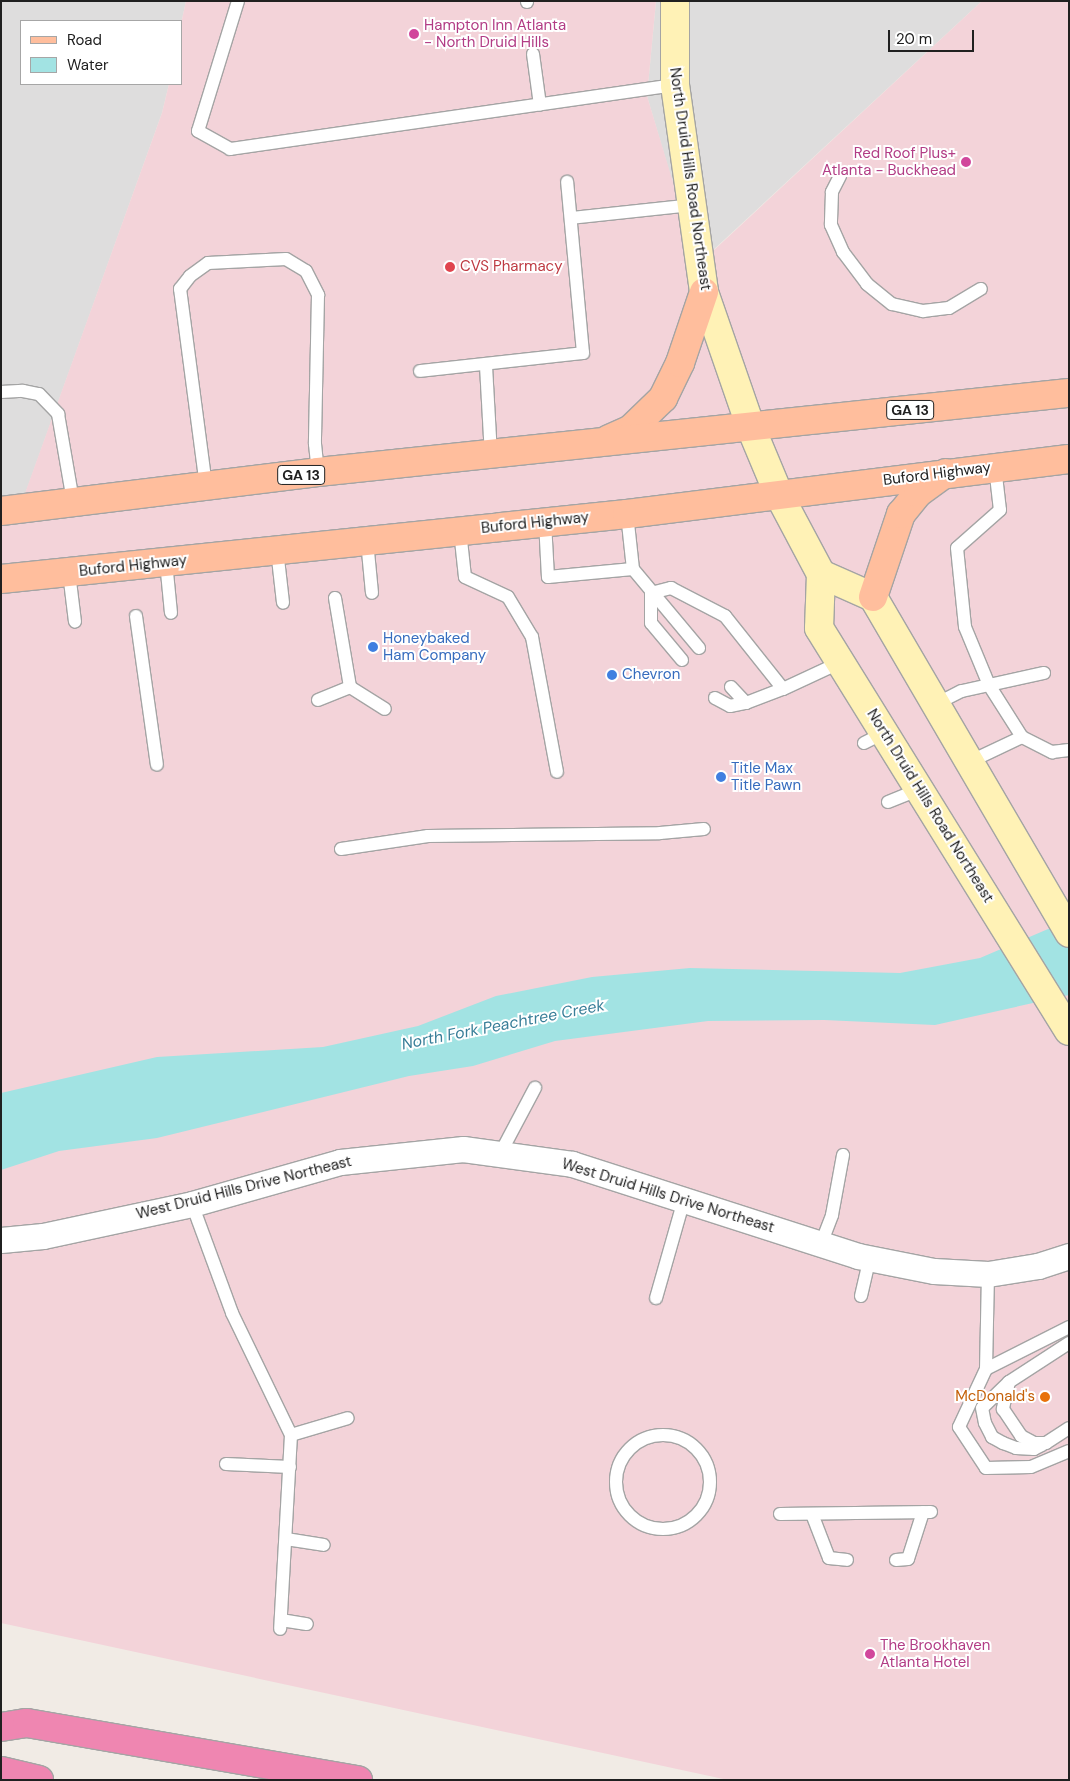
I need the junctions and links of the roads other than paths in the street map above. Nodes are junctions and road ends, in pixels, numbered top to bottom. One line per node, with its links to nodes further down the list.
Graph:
1 (238, 1): 5 (lane)
2 (675, 1): 4 (main road, North Druid Hills Road Northeast)
3 (533, 54): 5 (lane)
4 (675, 86): 5 (lane); 8 (main road, North Druid Hills Road Northeast)
5 (540, 105)
6 (840, 176): 10 (lane)
7 (567, 182): 9 (lane)
8 (692, 205): 9 (lane); 11 (main road, North Druid Hills Road Northeast)
9 (570, 218): 12 (lane)
10 (981, 289)
11 (704, 292): 16 (main road, North Druid Hills Road Northeast); 17 (main road)
12 (486, 366): 13 (lane); 18 (lane)
13 (420, 371)
14 (1, 392): 25 (lane)
15 (1069, 393): 16 (main road, GA 13)
16 (751, 428): 17 (main road, GA 13); 24 (main road, North Druid Hills Road Northeast)
17 (601, 444): 18 (main road, GA 13)
18 (491, 455): 21 (main road, GA 13)
19 (1069, 459): 20 (main road, Buford Highway)
20 (995, 467): 22 (main road, Buford Highway); 49 (lane)
21 (318, 472): 23 (main road, GA 13); 23 (lane)
22 (948, 472): 24 (main road, Buford Highway); 39 (main road)
23 (206, 486): 25 (main road, GA 13)
24 (779, 495): 27 (main road, Buford Highway); 35 (main road, North Druid Hills Road Northeast)
25 (73, 500): 26 (main road, GA 13)
26 (1, 511)
27 (627, 514): 28 (main road, Buford Highway); 33 (lane)
28 (545, 522): 29 (main road, Buford Highway); 33 (lane)
29 (460, 531): 30 (main road, Buford Highway); 62 (lane)
30 (367, 541): 31 (main road, Buford Highway); 37 (lane)
31 (277, 550): 32 (main road, Buford Highway); 41 (lane)
32 (166, 562): 34 (main road, Buford Highway); 42 (lane)
33 (633, 569): 38 (lane)
34 (69, 573): 36 (main road, Buford Highway); 44 (lane)
35 (821, 574): 39 (main road); 47 (main road, North Druid Hills Road Northeast)
36 (1, 580)
37 (372, 593)
38 (651, 593): 45 (lane); 46 (lane); 52 (lane)
39 (873, 597): 56 (main road)
40 (334, 598): 50 (lane)
41 (283, 603)
42 (171, 613)
43 (136, 616): 61 (lane)
44 (75, 622)
45 (699, 648)
46 (682, 660)
47 (841, 662): 52 (lane); 63 (main road, North Druid Hills Road Northeast)
48 (1044, 673): 49 (lane)
49 (989, 685): 56 (lane); 58 (lane)
50 (350, 687): 54 (lane); 57 (lane)
51 (730, 687): 55 (lane)
52 (783, 689): 55 (lane)
53 (715, 698): 55 (lane)
54 (318, 700)
55 (746, 703)
56 (934, 705): 60 (main road)
57 (384, 709)
58 (1022, 737): 59 (lane); 60 (lane)
59 (1069, 750)
60 (967, 763): 67 (main road)
61 (157, 765)
62 (557, 772)
63 (920, 789): 64 (lane); 68 (main road, North Druid Hills Road Northeast)
64 (888, 802)
65 (704, 829): 66 (lane)
66 (341, 849)
67 (1069, 933)
68 (1069, 1031)
69 (535, 1088): 70 (lane)
70 (500, 1154): 72 (street, West Druid Hills Drive Northeast); 73 (street, West Druid Hills Drive Northeast)
71 (843, 1155): 75 (lane)
72 (684, 1200): 75 (street, West Druid Hills Drive Northeast); 80 (lane)
73 (192, 1204): 74 (street, West Druid Hills Drive Northeast); 87 (lane)
74 (1, 1240)
75 (821, 1244): 77 (street, West Druid Hills Drive Northeast)
76 (1069, 1256): 78 (street, West Druid Hills Drive Northeast)
77 (870, 1258): 78 (street, West Druid Hills Drive Northeast); 79 (lane)
78 (988, 1274): 83 (lane)
79 (862, 1296)
80 (656, 1298)
81 (1069, 1327): 83 (lane)
82 (1069, 1342): 84 (lane)
83 (986, 1369): 90 (lane)
84 (1009, 1382): 89 (lane); 89 (lane)
85 (348, 1418): 87 (lane)
86 (1069, 1428): 89 (lane)
87 (291, 1435): 92 (lane)
88 (638, 1441): 88 (lane)
89 (1046, 1443)
90 (1069, 1451)
91 (226, 1464): 92 (lane)
92 (290, 1467): 95 (lane)
93 (780, 1514): 94 (lane)
94 (812, 1514): 97 (lane); 98 (lane)
95 (286, 1539): 96 (lane); 99 (lane)
96 (324, 1545)
97 (848, 1560)
98 (896, 1560)
99 (307, 1624)
100 (1, 1727): 103 (highway)
101 (1, 1771): 102 (highway)
102 (39, 1780)
103 (358, 1780)

